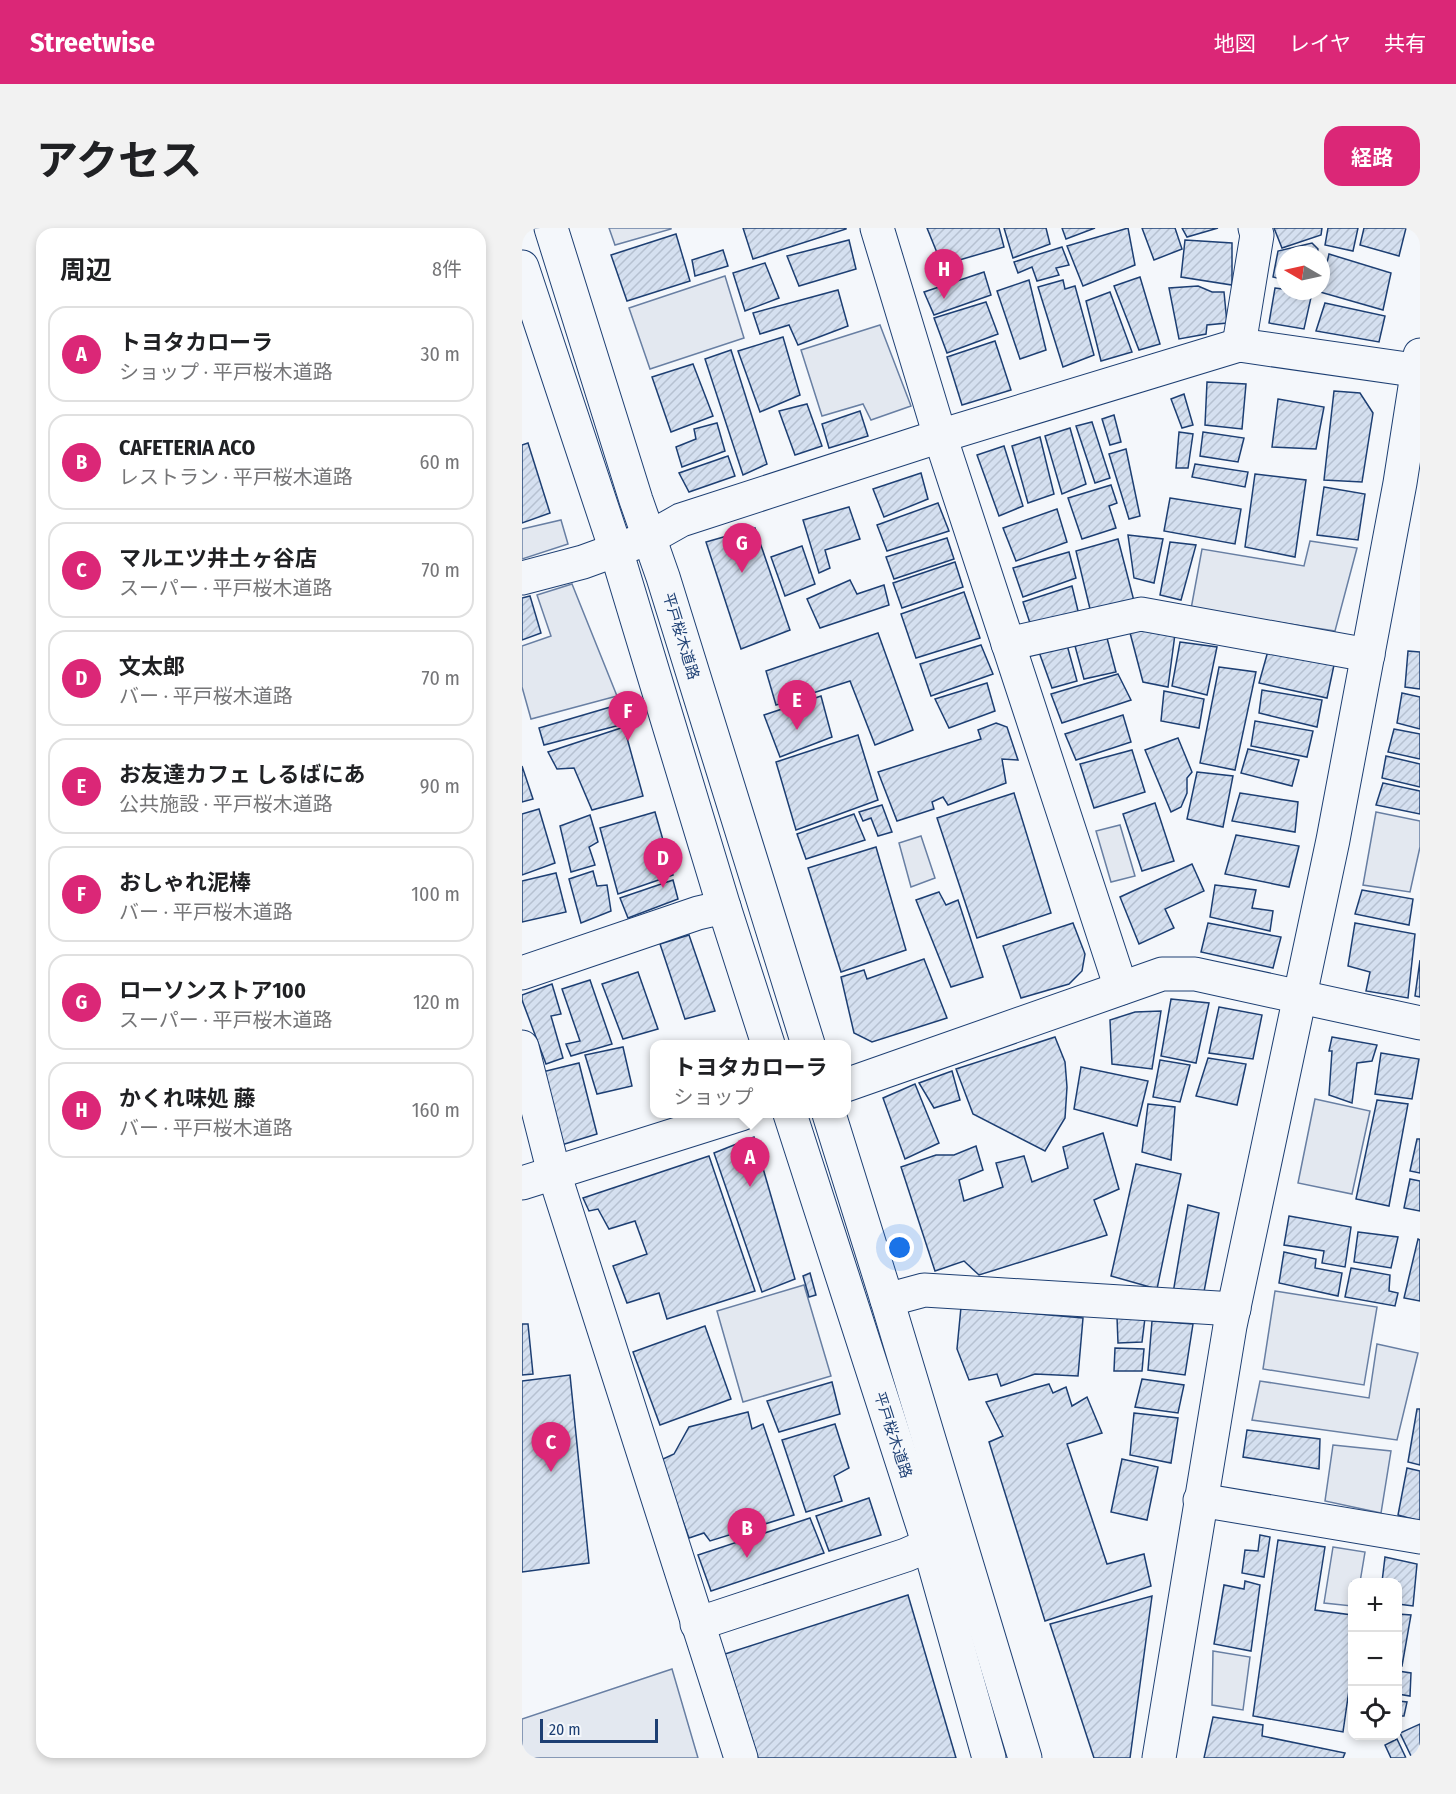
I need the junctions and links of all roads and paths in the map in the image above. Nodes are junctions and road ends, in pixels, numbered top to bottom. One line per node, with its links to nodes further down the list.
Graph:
1 (551, 228): 8 (street, 平戸桜木道路)
2 (877, 228): 7 (street)
3 (1255, 228): 5 (street)
4 (522, 267): 9 (street)
5 (1239, 345): 6 (street); 7 (street)
6 (1419, 366): 12 (street)
7 (940, 436): 8 (street); 11 (street)
8 (649, 538): 9 (street); 19 (street, 平戸桜木道路)
9 (616, 550): 10 (street); 13 (street)
10 (522, 578)
11 (1008, 644): 12 (street); 15 (street)
12 (1368, 655): 16 (street)
13 (724, 907): 14 (street); 18 (street)
14 (522, 973)
15 (1121, 988): 16 (street); 21 (street)
16 (1301, 997): 17 (street); 28 (street)
17 (1420, 1023)
18 (767, 1040)
19 (807, 1040)
20 (522, 1047): 25 (street)
21 (851, 1083)
22 (725, 1118): 25 (street)
23 (792, 1118): 31 (street, 平戸桜木道路)
24 (831, 1118): 27 (street)
25 (554, 1173): 26 (street); 32 (street)
26 (522, 1183)
27 (887, 1300): 28 (street); 35 (street)
28 (1234, 1309): 29 (street)
29 (1200, 1500): 30 (street); 36 (street)
30 (1420, 1537)
31 (929, 1545): 32 (street); 34 (street, 平戸桜木道路)
32 (697, 1624): 33 (street)
33 (741, 1758)
34 (989, 1758)
35 (1025, 1758)
36 (1159, 1758)

